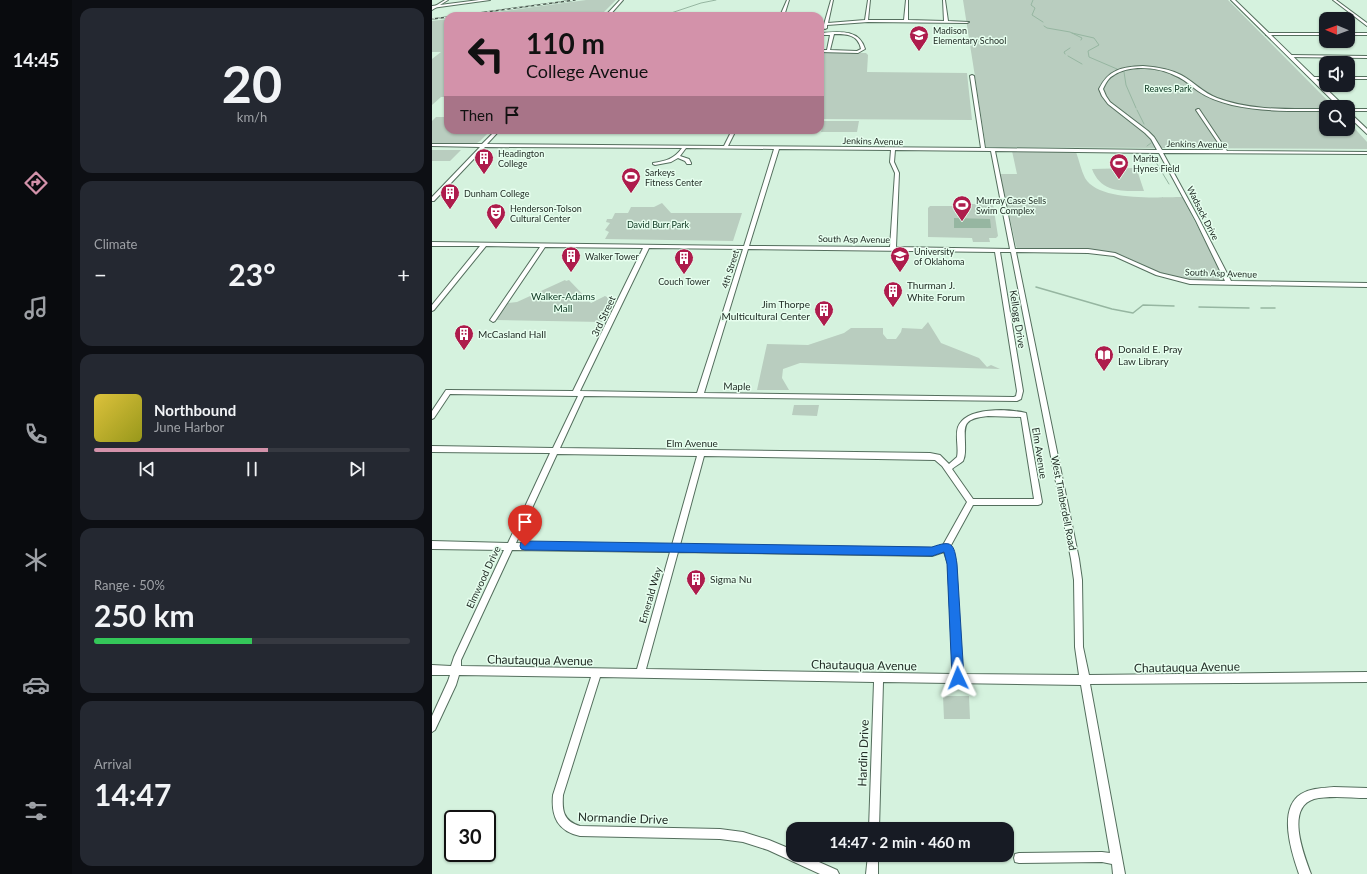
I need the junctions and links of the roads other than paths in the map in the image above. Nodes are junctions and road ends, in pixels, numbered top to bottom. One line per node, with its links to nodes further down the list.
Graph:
1 (447, 0): 11 (street)
2 (488, 0): 12 (main road)
3 (622, 0): 14 (street)
4 (788, 0): 15 (street)
5 (832, 0): 20 (street)
6 (870, 0): 16 (street)
7 (907, 0): 17 (street)
8 (944, 0): 18 (street)
9 (1233, 0): 25 (main road)
10 (1334, 0): 21 (street)
11 (443, 3): 12 (street); 13 (street)
12 (449, 5): 13 (main road)
13 (434, 8)
14 (611, 12)
15 (784, 12)
16 (866, 21): 17 (street); 20 (street)
17 (906, 21): 18 (street)
18 (946, 21): 19 (street)
19 (967, 22)
20 (826, 24): 22 (street)
21 (1367, 25)
22 (824, 29)
23 (824, 34): 24 (street)
24 (832, 34): 30 (street); 30 (street)
25 (1267, 34): 26 (street); 31 (main road)
26 (1319, 34)
27 (1355, 34): 28 (street)
28 (1367, 34)
29 (824, 52): 30 (street)
30 (828, 52)
31 (1290, 56): 32 (street); 34 (main road)
32 (1367, 56)
33 (972, 76): 53 (street)
34 (1312, 78): 35 (street); 38 (main road)
35 (1319, 78)
36 (1355, 78): 37 (street)
37 (1367, 78)
38 (1335, 100)
39 (1198, 110): 56 (street)
40 (1319, 110): 55 (street, Wadsack Drive)
41 (1367, 110): 42 (street)
42 (1355, 111)
43 (1355, 119): 44 (main road)
44 (1367, 132)
45 (494, 134): 48 (street)
46 (732, 134): 50 (street)
47 (432, 145): 48 (street, Jenkins Avenue)
48 (484, 145): 49 (street, Jenkins Avenue); 63 (street)
49 (685, 147): 50 (street, Jenkins Avenue); 60 (street)
50 (726, 147): 51 (street, Jenkins Avenue)
51 (777, 148): 52 (street, Jenkins Avenue); 68 (street, 4th Street)
52 (893, 149): 53 (street, Jenkins Avenue); 69 (street)
53 (983, 150): 54 (street, Jenkins Avenue)
54 (993, 150): 55 (street, Jenkins Avenue); 71 (street, West Timberdell Road)
55 (1161, 151): 56 (street, Jenkins Avenue); 72 (street, Wadsack Drive)
56 (1226, 152): 57 (street, Jenkins Avenue)
57 (1314, 153): 58 (street, Jenkins Avenue); 59 (street, Jenkins Avenue)
58 (1367, 153)
59 (1367, 156)
60 (679, 157): 61 (street); 62 (street)
61 (689, 163)
62 (655, 164)
63 (432, 200)
64 (432, 244): 65 (street, South Asp Avenue)
65 (484, 245): 66 (street, South Asp Avenue); 74 (street)
66 (544, 245): 67 (street, South Asp Avenue); 75 (street)
67 (647, 246): 68 (street, South Asp Avenue); 77 (street, 3rd Street)
68 (746, 247): 69 (street, South Asp Avenue); 78 (street, 4th Street)
69 (893, 248): 70 (street, South Asp Avenue)
70 (997, 250): 71 (street, South Asp Avenue); 76 (street, Kellogg Drive)
71 (1012, 250): 72 (street, South Asp Avenue); 97 (street, West Timberdell Road)
72 (1229, 283): 73 (street, South Asp Avenue)
73 (1367, 285)
74 (432, 309)
75 (493, 320)
76 (1020, 391): 78 (street, Maple)
77 (579, 394): 78 (street, Maple); 79 (street, Maple); 80 (street, 3rd Street)
78 (700, 395)
79 (432, 416)
80 (561, 438): 82 (street, Elmwood Drive)
81 (432, 449): 82 (street, Elm Avenue)
82 (555, 451): 83 (street, Elm Avenue); 87 (street, Elmwood Drive)
83 (701, 453): 84 (street, Elm Avenue); 89 (street, Emerald Way)
84 (948, 468): 85 (street, Elm Avenue); 85 (street, Elm Avenue)
85 (971, 502): 88 (street)
86 (432, 545): 87 (street)
87 (510, 546): 89 (street); 91 (street, Elmwood Drive)
88 (946, 547): 89 (street); 96 (street)
89 (674, 548): 93 (street, Emerald Way)
90 (432, 670): 91 (street, Chautauqua Avenue)
91 (455, 670): 92 (street, Chautauqua Avenue); 98 (street, Elmwood Drive)
92 (597, 673): 93 (street, Chautauqua Avenue); 104 (street, Normandie Drive)
93 (640, 673): 94 (street, Chautauqua Avenue)
94 (879, 677): 96 (street, Chautauqua Avenue); 100 (street, Hardin Drive)
95 (1367, 677): 97 (street, Chautauqua Avenue)
96 (958, 678): 97 (street, Chautauqua Avenue)
97 (1084, 680): 102 (street, West Timberdell Road)
98 (432, 728)
99 (1367, 793): 107 (street)
100 (874, 822)
101 (1019, 858): 102 (street)
102 (1116, 859): 106 (street, West Timberdell Road)
103 (873, 862): 105 (street)
104 (833, 874)
105 (872, 874)
106 (1119, 874)
107 (1305, 874)

